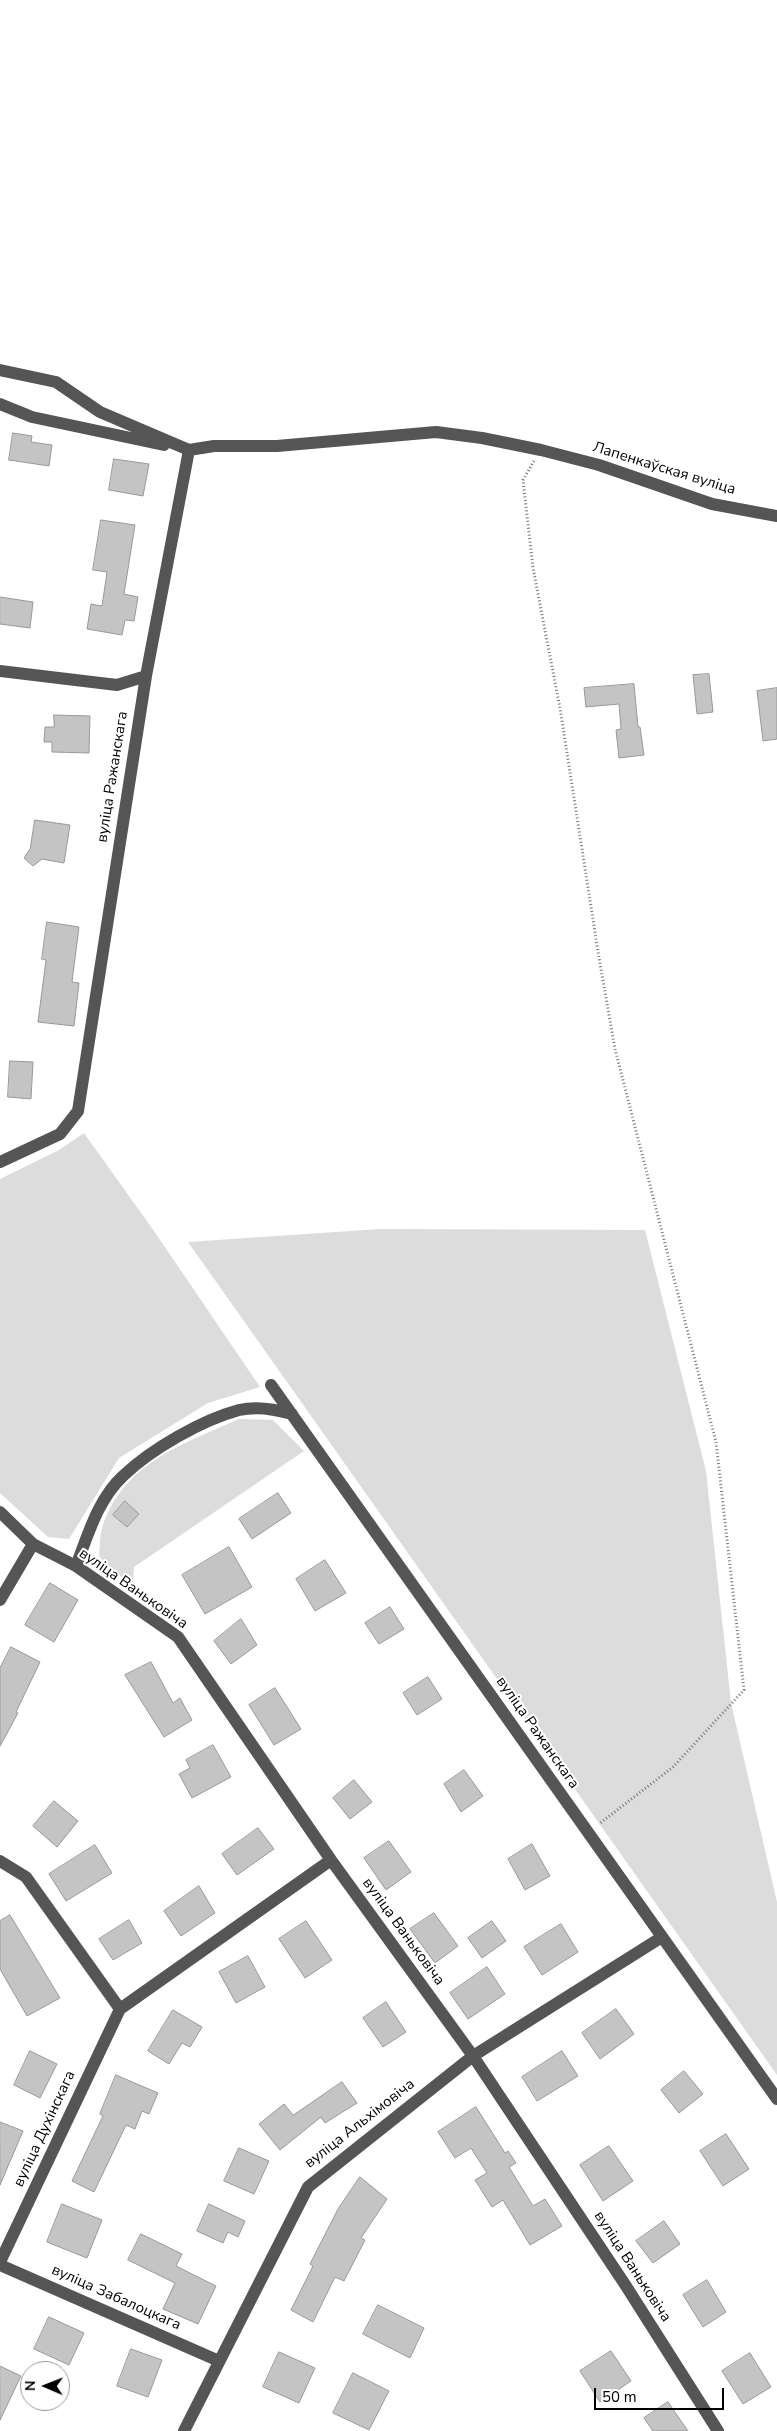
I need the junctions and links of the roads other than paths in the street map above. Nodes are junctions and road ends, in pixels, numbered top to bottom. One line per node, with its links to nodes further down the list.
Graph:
1 (0, 370): 3 (street)
2 (0, 404): 3 (street)
3 (188, 450): 4 (street, Лапенкаўская вуліца); 6 (street, вуліца Ражанскага)
4 (777, 516)
5 (0, 671): 6 (street)
6 (146, 676): 7 (street, вуліца Ражанскага)
7 (0, 1162)
8 (271, 1385): 9 (street, вуліца Ражанскага)
9 (292, 1414): 12 (street); 16 (street, вуліца Ражанскага)
10 (0, 1512): 11 (street, вуліца Ваньковіча)
11 (33, 1544): 12 (street, вуліца Ваньковіча); 13 (street)
12 (76, 1566): 14 (street, вуліца Ваньковіча)
13 (0, 1600)
14 (331, 1860): 17 (street, вуліца Духінскага); 18 (street, вуліца Ваньковіча)
15 (0, 1861): 17 (street)
16 (662, 1938): 18 (street, вуліца Альхімовіча); 19 (street, вуліца Ражанскага)
17 (120, 2009): 20 (street, вуліца Духінскага)
18 (473, 2056): 21 (street, вуліца Альхімовіча); 23 (street, вуліца Ваньковіча)
19 (777, 2099)
20 (0, 2264): 21 (street, вуліца Забалоцкага)
21 (219, 2360): 22 (street, вуліца Альхімовіча)
22 (184, 2431)
23 (718, 2431)

